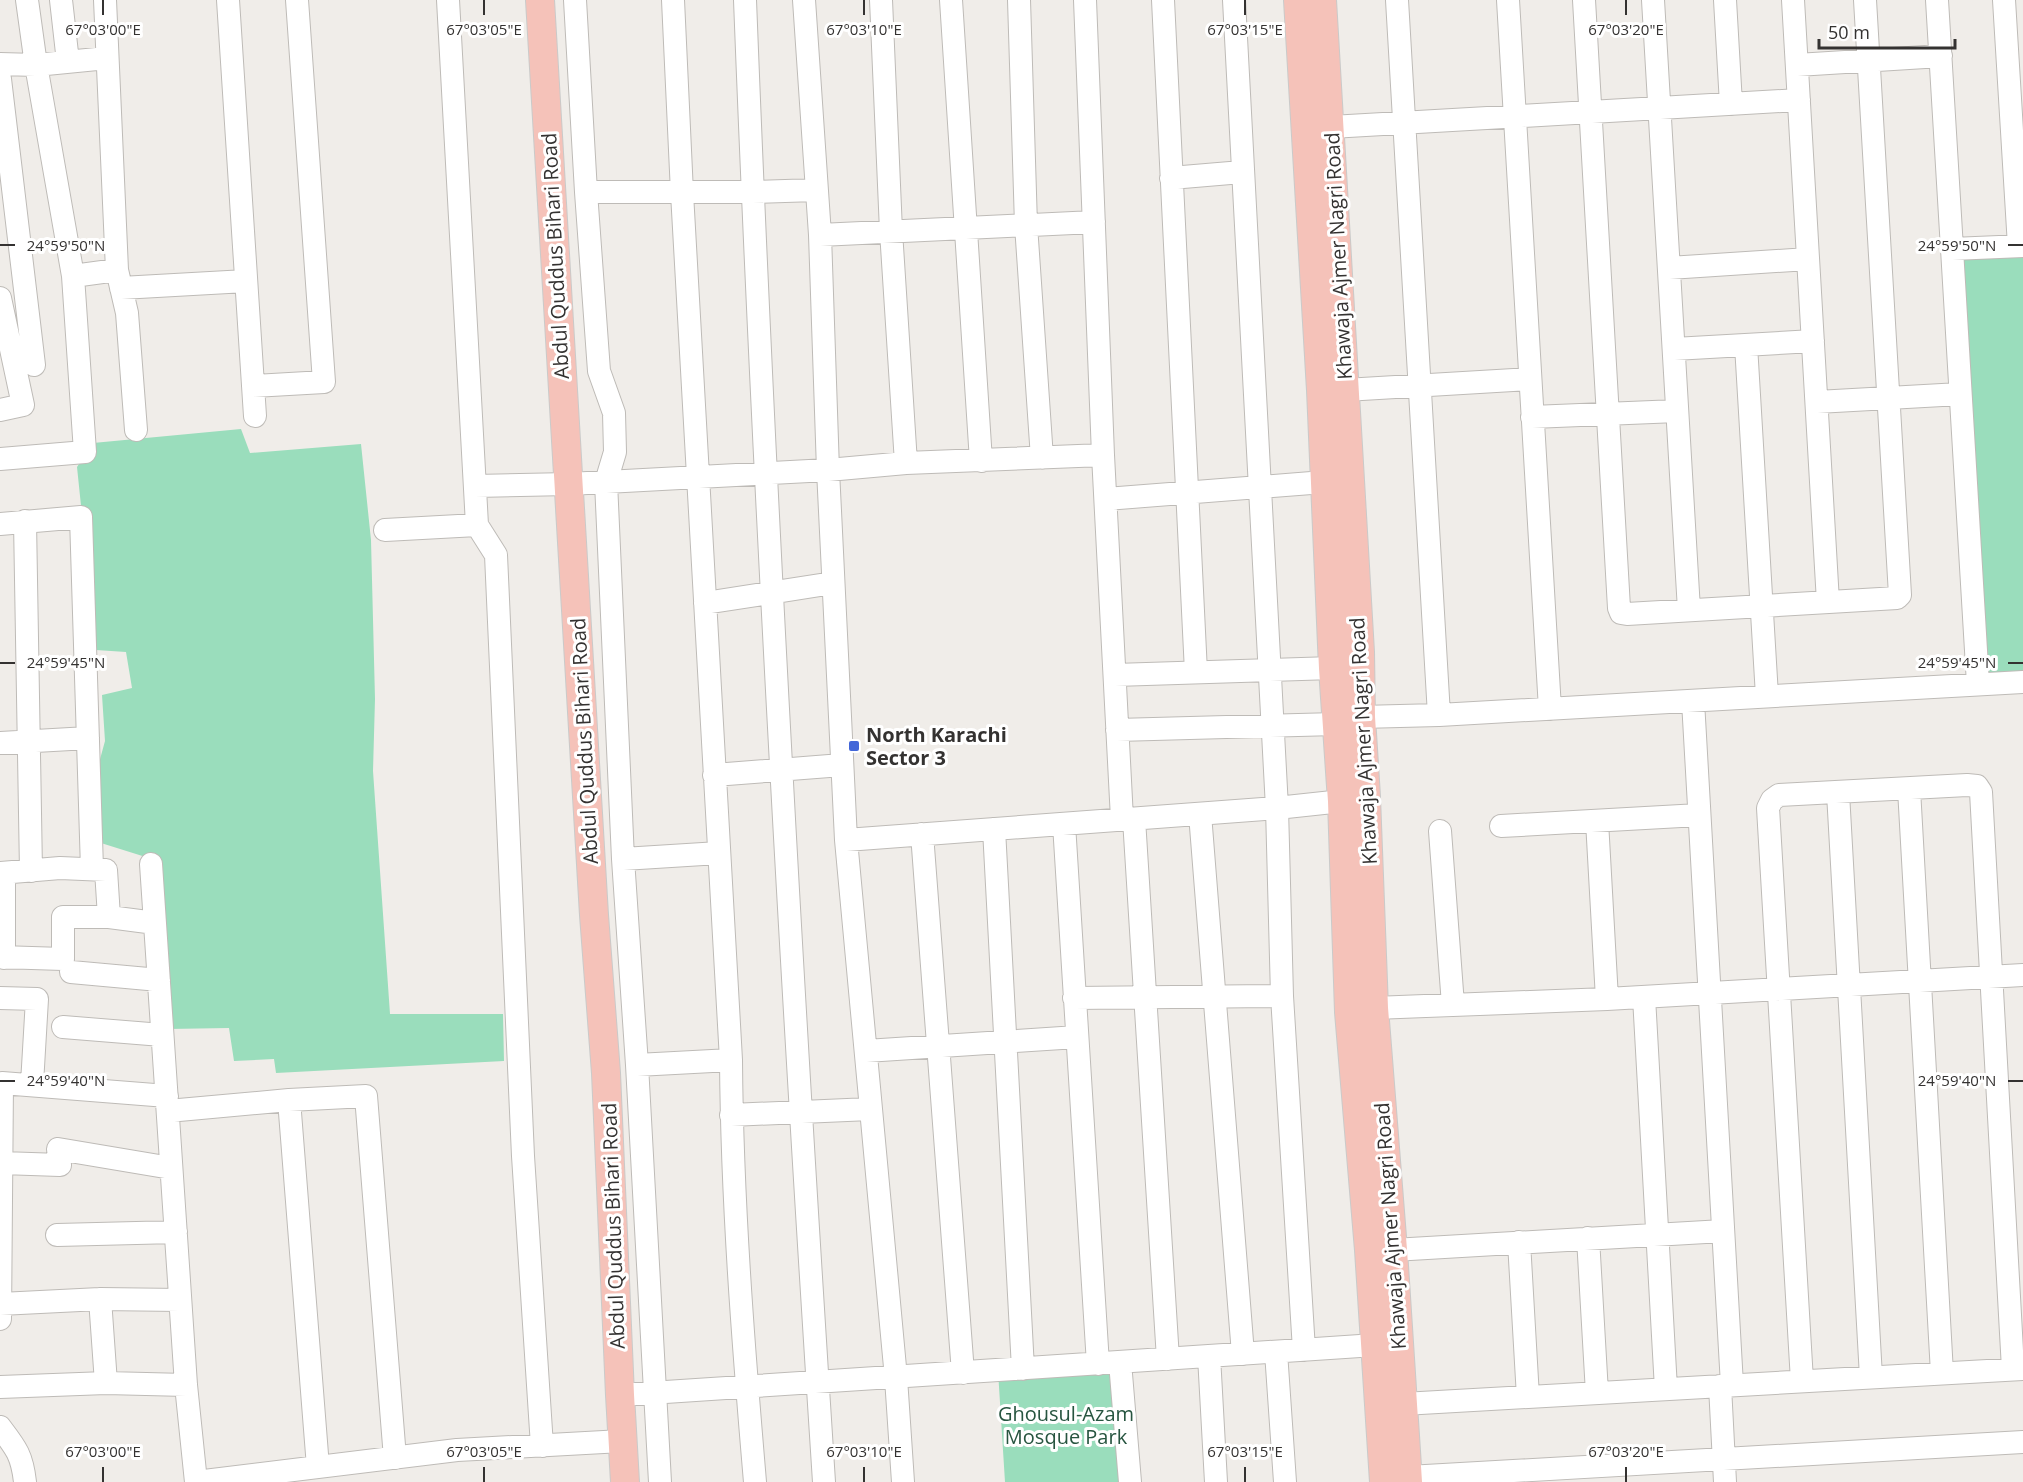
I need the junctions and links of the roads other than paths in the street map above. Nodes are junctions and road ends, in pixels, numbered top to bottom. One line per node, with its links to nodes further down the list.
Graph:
1 (27, 0): 34 (street)
2 (61, 0): 32 (street)
3 (105, 0): 30 (street)
4 (228, 0): 61 (street)
5 (297, 0): 68 (street)
6 (448, 0): 91 (street)
7 (540, 0): 90 (main road, Abdul Quddus Bihari Road)
8 (575, 0): 47 (street)
9 (673, 0): 49 (street)
10 (745, 0): 48 (street)
11 (804, 0): 46 (street)
12 (881, 0): 53 (street)
13 (951, 0): 52 (street)
14 (1019, 0): 51 (street)
15 (1085, 0): 50 (street)
16 (1163, 0): 45 (street)
17 (1234, 0): 44 (street)
18 (1298, 0): 89 (main road, Khawaja Ajmer Nagri Road)
19 (1322, 0): 43 (main road, Khawaja Ajmer Nagri Road)
20 (1397, 0): 42 (street)
21 (1508, 0): 41 (street)
22 (1584, 0): 40 (street)
23 (1653, 0): 39 (street)
24 (1725, 0): 38 (street)
25 (1793, 0): 35 (street)
26 (1865, 0): 31 (street)
27 (1937, 0): 29 (street)
28 (2004, 0): 55 (street)
29 (1941, 56): 31 (street); 56 (street)
30 (107, 58): 32 (street); 60 (street)
31 (1868, 61): 35 (street); 72 (street)
32 (68, 62): 34 (street)
33 (0, 64): 34 (street)
34 (36, 65): 59 (street)
35 (1797, 65): 37 (street)
36 (0, 79): 66 (street)
37 (1799, 100): 38 (street); 57 (street)
38 (1731, 104): 39 (street)
39 (1660, 108): 40 (street); 58 (street)
40 (1590, 112): 41 (street); 76 (street)
41 (1515, 116): 42 (street); 67 (street)
42 (1404, 123): 43 (street); 69 (street)
43 (1331, 127): 70 (main road, Khawaja Ajmer Nagri Road)
44 (1242, 172): 45 (street); 92 (street)
45 (1171, 178): 93 (street)
46 (816, 190): 48 (street); 54 (street)
47 (586, 192): 49 (street); 88 (street)
48 (752, 192): 49 (street); 86 (street)
49 (682, 193): 87 (street)
50 (1094, 222): 51 (street); 80 (street)
51 (1026, 225): 52 (street); 81 (street)
52 (965, 228): 53 (street); 83 (street)
53 (891, 231): 54 (street); 84 (street)
54 (820, 234): 85 (street)
55 (2021, 246): 56 (street)
56 (1952, 249): 71 (street)
57 (1808, 260): 58 (street); 63 (street)
58 (1669, 268): 65 (street)
59 (73, 276): 60 (street); 82 (street)
60 (119, 279): 61 (street); 79 (street)
61 (246, 280): 68 (street)
62 (0, 298): 74 (street)
63 (1813, 341): 64 (street); 73 (street)
64 (1746, 345): 65 (street); 104 (street)
65 (1674, 349): 75 (street)
66 (34, 365)
67 (1530, 379): 69 (street); 78 (street)
68 (253, 386): 77 (street)
69 (1419, 386): 70 (street); 115 (street)
70 (1345, 390): 99 (main road, Khawaja Ajmer Nagri Road)
71 (1960, 394): 72 (street); 111 (street)
72 (1888, 398): 73 (street); 102 (street)
73 (1817, 402): 102 (street)
74 (0, 410)
75 (1677, 411): 76 (street); 105 (street)
76 (1608, 414): 78 (street); 105 (street)
77 (255, 416)
78 (1532, 417): 114 (street)
79 (136, 430)
80 (1103, 455): 81 (street); 94 (street)
81 (1042, 458): 83 (street)
82 (0, 459)
83 (981, 461): 84 (street)
84 (906, 463): 85 (street)
85 (828, 470): 86 (street); 100 (street)
86 (764, 474): 87 (street); 101 (street)
87 (698, 477): 88 (street); 103 (street)
88 (606, 482): 90 (street); 141 (street)
89 (1324, 482): 92 (street); 99 (main road, Khawaja Ajmer Nagri Road)
90 (569, 484): 91 (street); 218 (main road, Abdul Quddus Bihari Road)
91 (476, 486): 97 (street)
92 (1260, 487): 93 (street); 107 (street)
93 (1187, 493): 94 (street); 108 (street)
94 (1106, 499): 109 (street)
95 (25, 521): 96 (street); 119 (street); 120 (street)
96 (0, 524)
97 (477, 525): 98 (street); 224 (street)
98 (385, 530)
99 (1341, 547): 106 (main road, Khawaja Ajmer Nagri Road); 116 (main road, Khawaja Ajmer Nagri Road)
100 (833, 583): 101 (street); 122 (street)
101 (772, 594): 103 (street); 123 (street)
102 (1828, 602): 104 (street)
103 (705, 603): 124 (street)
104 (1761, 606): 105 (street); 112 (street)
105 (1689, 610)
106 (1333, 668): 107 (street); 116 (main road, Khawaja Ajmer Nagri Road)
107 (1269, 670): 108 (street); 117 (street)
108 (1196, 672): 109 (street)
109 (1115, 675): 118 (street)
110 (2023, 682): 111 (street)
111 (1978, 684): 112 (street)
112 (1767, 696): 113 (street)
113 (1693, 701): 114 (street); 130 (street)
114 (1550, 709): 115 (street)
115 (1439, 715): 116 (street)
116 (1349, 720): 117 (street); 127 (main road, Khawaja Ajmer Nagri Road); 140 (main road, Khawaja Ajmer Nagri Road)
117 (1272, 726): 118 (street); 128 (street)
118 (1117, 730): 131 (street)
119 (88, 738): 120 (street); 143 (street)
120 (28, 740): 121 (street); 144 (street)
121 (0, 743)
122 (842, 765): 123 (street); 138 (street)
123 (782, 771): 124 (street); 179 (street)
124 (714, 775): 139 (street)
125 (1909, 789): 126 (street); 151 (street); 153 (street)
126 (1838, 793): 154 (street); 155 (street)
127 (1342, 801): 128 (street); 140 (main road, Khawaja Ajmer Nagri Road)
128 (1277, 808): 129 (street); 158 (street)
129 (1200, 814): 131 (street); 157 (street)
130 (1699, 815): 132 (street); 156 (street)
131 (1128, 819): 133 (street); 159 (street)
132 (1597, 821): 134 (street); 163 (street)
133 (1064, 824): 135 (street); 162 (street)
134 (1501, 826)
135 (993, 829): 137 (street); 169 (street)
136 (1440, 831): 164 (street)
137 (922, 834): 138 (street); 170 (street)
138 (846, 840): 171 (street)
139 (719, 854): 141 (street); 172 (street)
140 (1356, 857): 165 (main road, Khawaja Ajmer Nagri Road); 194 (main road, Khawaja Ajmer Nagri Road)
141 (623, 859): 173 (street)
142 (151, 864): 147 (street)
143 (92, 869): 144 (street); 146 (street)
144 (31, 871): 145 (street)
145 (2, 873): 148 (street)
146 (109, 917): 147 (street); 148 (street)
147 (155, 923): 152 (street)
148 (2, 958)
149 (71, 972): 152 (street)
150 (2023, 975): 151 (street)
151 (1990, 977): 153 (street); 203 (street)
152 (159, 980): 167 (street)
153 (1920, 981): 154 (street); 205 (street)
154 (1849, 985): 155 (street); 206 (street)
155 (1779, 989): 156 (street); 208 (street)
156 (1710, 993): 160 (street); 183 (street)
157 (1214, 996): 158 (street); 159 (street); 197 (street)
158 (1282, 996): 195 (street)
159 (1145, 997): 162 (street); 199 (street)
160 (1644, 997): 163 (street); 186 (street)
161 (0, 998): 175 (street)
162 (1074, 998): 168 (street)
163 (1608, 999): 164 (street)
164 (1454, 1005): 165 (street)
165 (1374, 1008): 189 (main road, Khawaja Ajmer Nagri Road)
166 (63, 1027): 167 (street)
167 (162, 1035): 177 (street)
168 (1077, 1037): 169 (street); 201 (street)
169 (1005, 1041): 170 (street); 202 (street)
170 (938, 1046): 171 (street); 204 (street)
171 (866, 1051): 178 (street)
172 (731, 1060): 173 (street); 180 (street)
173 (638, 1065): 216 (street)
174 (1, 1076): 175 (street); 181 (street)
175 (32, 1084): 177 (street)
176 (289, 1100): 177 (street); 225 (street); 227 (street)
177 (167, 1104): 182 (street)
178 (870, 1109): 179 (street); 207 (street)
179 (801, 1112): 180 (street); 210 (street)
180 (731, 1115): 214 (street)
181 (2, 1163): 182 (street); 192 (street)
182 (171, 1168): 184 (street)
183 (1723, 1231): 186 (street); 212 (street)
184 (176, 1232): 185 (street); 191 (street)
185 (57, 1234)
186 (1658, 1234): 187 (street); 215 (street)
187 (1588, 1238): 188 (street); 217 (street)
188 (1519, 1242): 189 (street); 219 (street)
189 (1393, 1250): 220 (main road, Khawaja Ajmer Nagri Road)
190 (100, 1299): 191 (street); 192 (street); 209 (street)
191 (180, 1300): 211 (street)
192 (0, 1304): 193 (street)
193 (0, 1319)
194 (1375, 1345): 195 (street); 228 (main road, Khawaja Ajmer Nagri Road)
195 (1304, 1350): 196 (street)
196 (1276, 1352): 197 (street); 238 (street)
197 (1243, 1354): 198 (street)
198 (1209, 1356): 199 (street); 237 (street)
199 (1168, 1359): 200 (street)
200 (1120, 1362): 201 (street); 236 (street)
201 (1098, 1364): 202 (street)
202 (1023, 1369): 204 (street)
203 (2018, 1369): 205 (street)
204 (963, 1373): 207 (street)
205 (1942, 1373): 206 (street)
206 (1871, 1377): 208 (street)
207 (896, 1378): 210 (street); 235 (street)
208 (1802, 1381): 212 (street)
209 (106, 1383): 211 (street); 213 (street)
210 (818, 1383): 214 (street); 234 (street)
211 (186, 1385): 230 (street)
212 (1726, 1386): 215 (street); 226 (street)
213 (0, 1387)
214 (747, 1387): 216 (street); 233 (street)
215 (1666, 1389): 217 (street)
216 (655, 1393): 218 (street); 232 (street)
217 (1597, 1393): 219 (street)
218 (620, 1395): 222 (main road, Abdul Quddus Bihari Road)
219 (1528, 1397): 220 (street)
220 (1403, 1404): 228 (main road, Khawaja Ajmer Nagri Road)
221 (0, 1427): 229 (street)
222 (622, 1442): 224 (street); 231 (main road, Abdul Quddus Bihari Road)
223 (2023, 1442): 226 (street)
224 (542, 1446): 225 (street)
225 (395, 1458): 227 (street)
226 (1724, 1459): 228 (street); 239 (street)
227 (318, 1467): 230 (street)
228 (1400, 1480)
229 (25, 1482)
230 (196, 1482)
231 (625, 1482)
232 (660, 1482)
233 (755, 1482)
234 (824, 1482)
235 (903, 1482)
236 (1130, 1482)
237 (1216, 1482)
238 (1284, 1482)
239 (1725, 1482)

